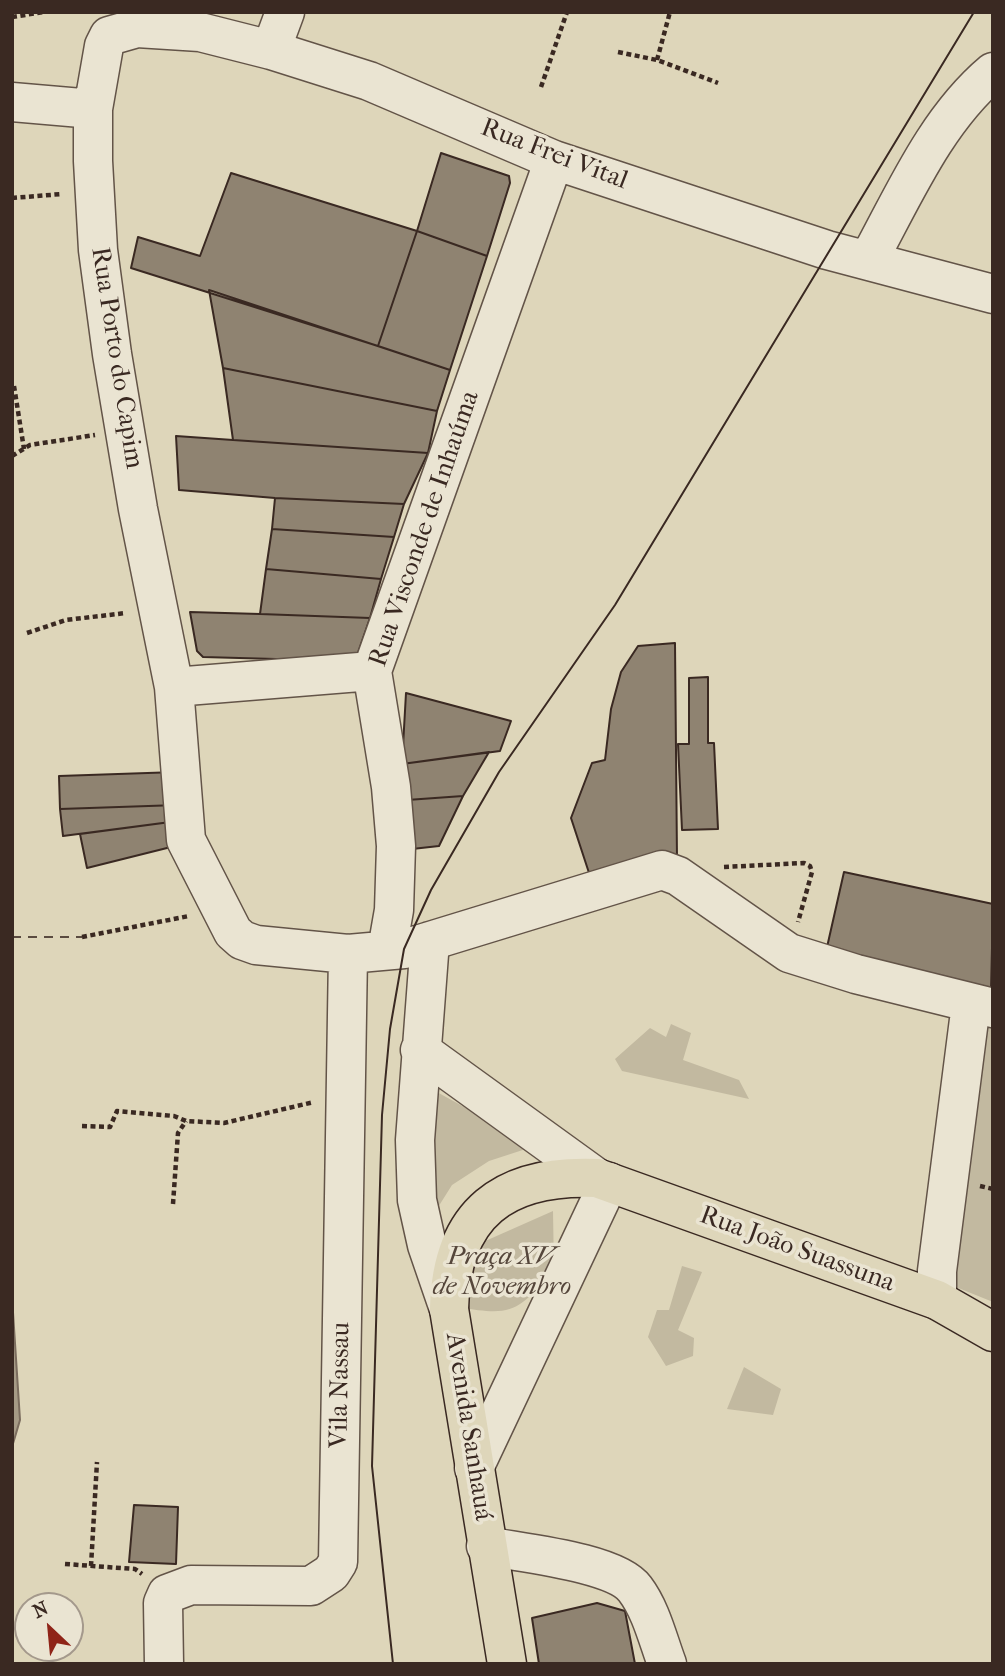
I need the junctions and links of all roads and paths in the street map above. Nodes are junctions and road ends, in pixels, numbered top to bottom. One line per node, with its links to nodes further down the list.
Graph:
1 (44, 12): 5 (path)
2 (285, 12): 7 (street)
3 (567, 12): 12 (path)
4 (670, 12): 9 (path)
5 (12, 17)
6 (116, 32): 7 (street, Rua Frei Vital); 14 (street, Rua Porto do Capim)
7 (271, 50): 15 (street, Rua Frei Vital)
8 (618, 52): 9 (path)
9 (657, 60): 11 (path)
10 (993, 72): 18 (street)
11 (718, 83)
12 (541, 87)
13 (12, 102): 14 (street)
14 (93, 108): 16 (street, Rua Porto do Capim)
15 (554, 160): 18 (street, Rua Frei Vital); 26 (street, Rua Visconde de Inhaúma)
16 (94, 191): 17 (path); 21 (street, Rua Porto do Capim)
17 (12, 198)
18 (869, 259): 19 (street, Rua Frei Vital)
19 (993, 294)
20 (14, 386): 22 (path)
21 (127, 430): 22 (path); 24 (street, Rua Porto do Capim)
22 (23, 449): 23 (path)
23 (12, 456)
24 (158, 610): 25 (path); 27 (street, Rua Porto do Capim)
25 (27, 633)
26 (372, 671): 27 (street); 32 (street, Rua Visconde de Inhaúma)
27 (174, 687): 29 (street, Rua Porto do Capim)
28 (713, 867): 33 (path)
29 (221, 909): 30 (path); 34 (street, Rua Porto do Capim)
30 (82, 937)
31 (430, 941): 32 (street); 33 (street); 36 (street, Avenida Sanhauá)
32 (387, 950): 34 (street)
33 (789, 953): 35 (street)
34 (348, 954): 37 (street, Vila Nassau)
35 (982, 1006): 42 (street)
36 (421, 1050): 40 (street, Rua João Suassuna); 43 (street, Avenida Sanhauá)
37 (346, 1095): 38 (path); 50 (street, Vila Nassau)
38 (186, 1121): 39 (path); 41 (path)
39 (82, 1126)
40 (603, 1180): 42 (main road, Rua João Suassuna); 43 (main road, Rua João Suassuna); 46 (street)
41 (173, 1204)
42 (937, 1300): 44 (main road, Rua João Suassuna)
43 (449, 1309): 46 (main road, Avenida Sanhauá)
44 (993, 1332)
45 (97, 1462): 49 (path)
46 (474, 1468): 47 (main road, Avenida Sanhauá)
47 (486, 1546): 52 (main road, Avenida Sanhauá); 53 (street)
48 (65, 1564): 49 (path)
49 (91, 1566): 50 (path)
50 (167, 1594): 51 (street)
51 (164, 1664)
52 (507, 1664)
53 (667, 1664)

